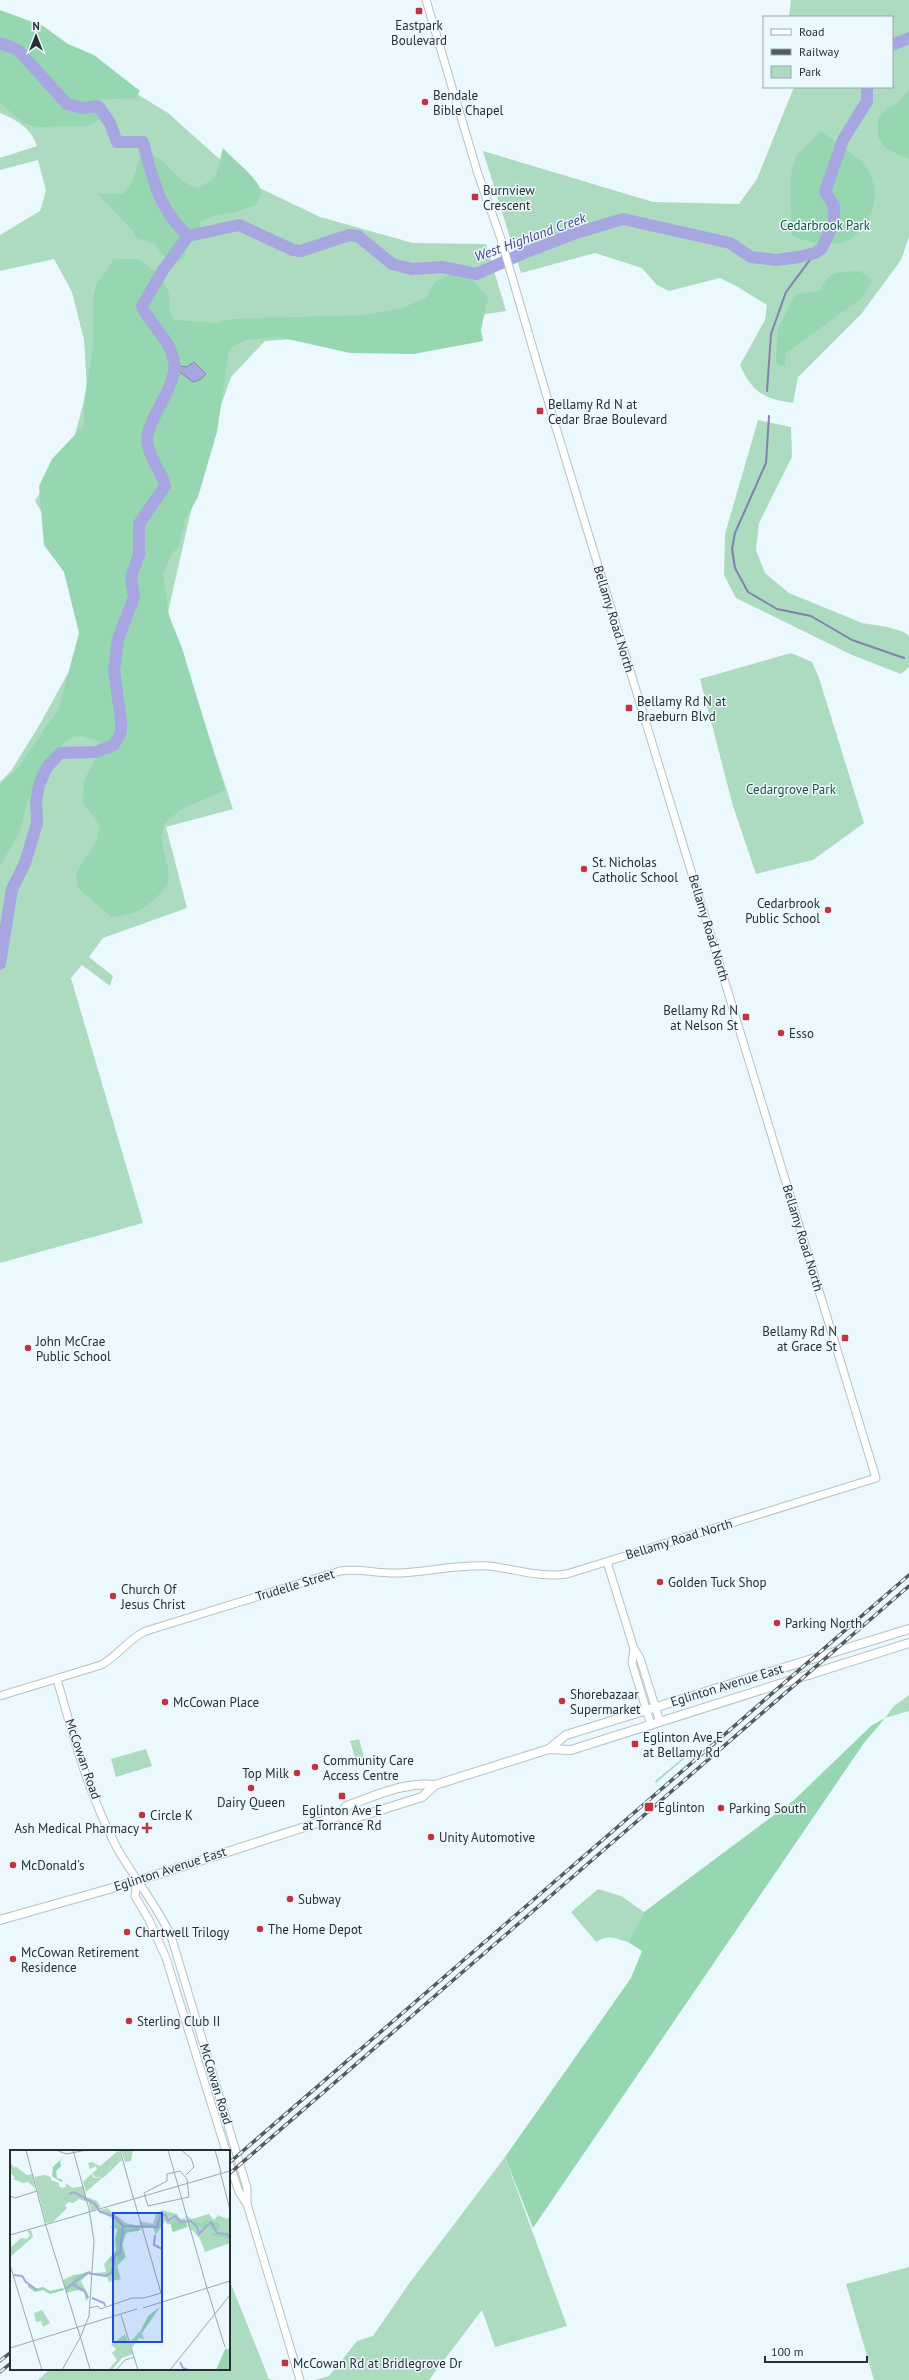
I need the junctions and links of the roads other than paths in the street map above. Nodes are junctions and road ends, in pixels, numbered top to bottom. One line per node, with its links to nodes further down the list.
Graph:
1 (426, 0): 2 (street, Bellamy Road North)
2 (607, 1562): 5 (street); 6 (street, Trudelle Street)
3 (909, 1629): 8 (main road, Eglinton Avenue East)
4 (909, 1643): 10 (main road, Eglinton Avenue East)
5 (634, 1649): 8 (street); 9 (street)
6 (57, 1679): 7 (street, Trudelle Street); 15 (street, McCowan Road)
7 (0, 1696)
8 (655, 1708): 9 (main road, Eglinton Avenue East); 10 (street)
9 (646, 1710): 11 (street); 12 (main road, Eglinton Avenue East)
10 (660, 1722): 11 (main road, Eglinton Avenue East)
11 (651, 1725): 12 (main road, Eglinton Avenue East)
12 (548, 1749): 13 (main road, Eglinton Avenue East)
13 (435, 1785): 14 (main road, Eglinton Avenue East); 14 (main road, Eglinton Avenue East)
14 (339, 1816): 15 (main road, Eglinton Avenue East)
15 (137, 1881): 16 (main road, Eglinton Avenue East); 17 (street, McCowan Road); 19 (street, McCowan Road)
16 (0, 1920)
17 (226, 2150)
18 (230, 2165): 19 (street, McCowan Road)
19 (247, 2204): 20 (street, McCowan Road)
20 (300, 2380)

